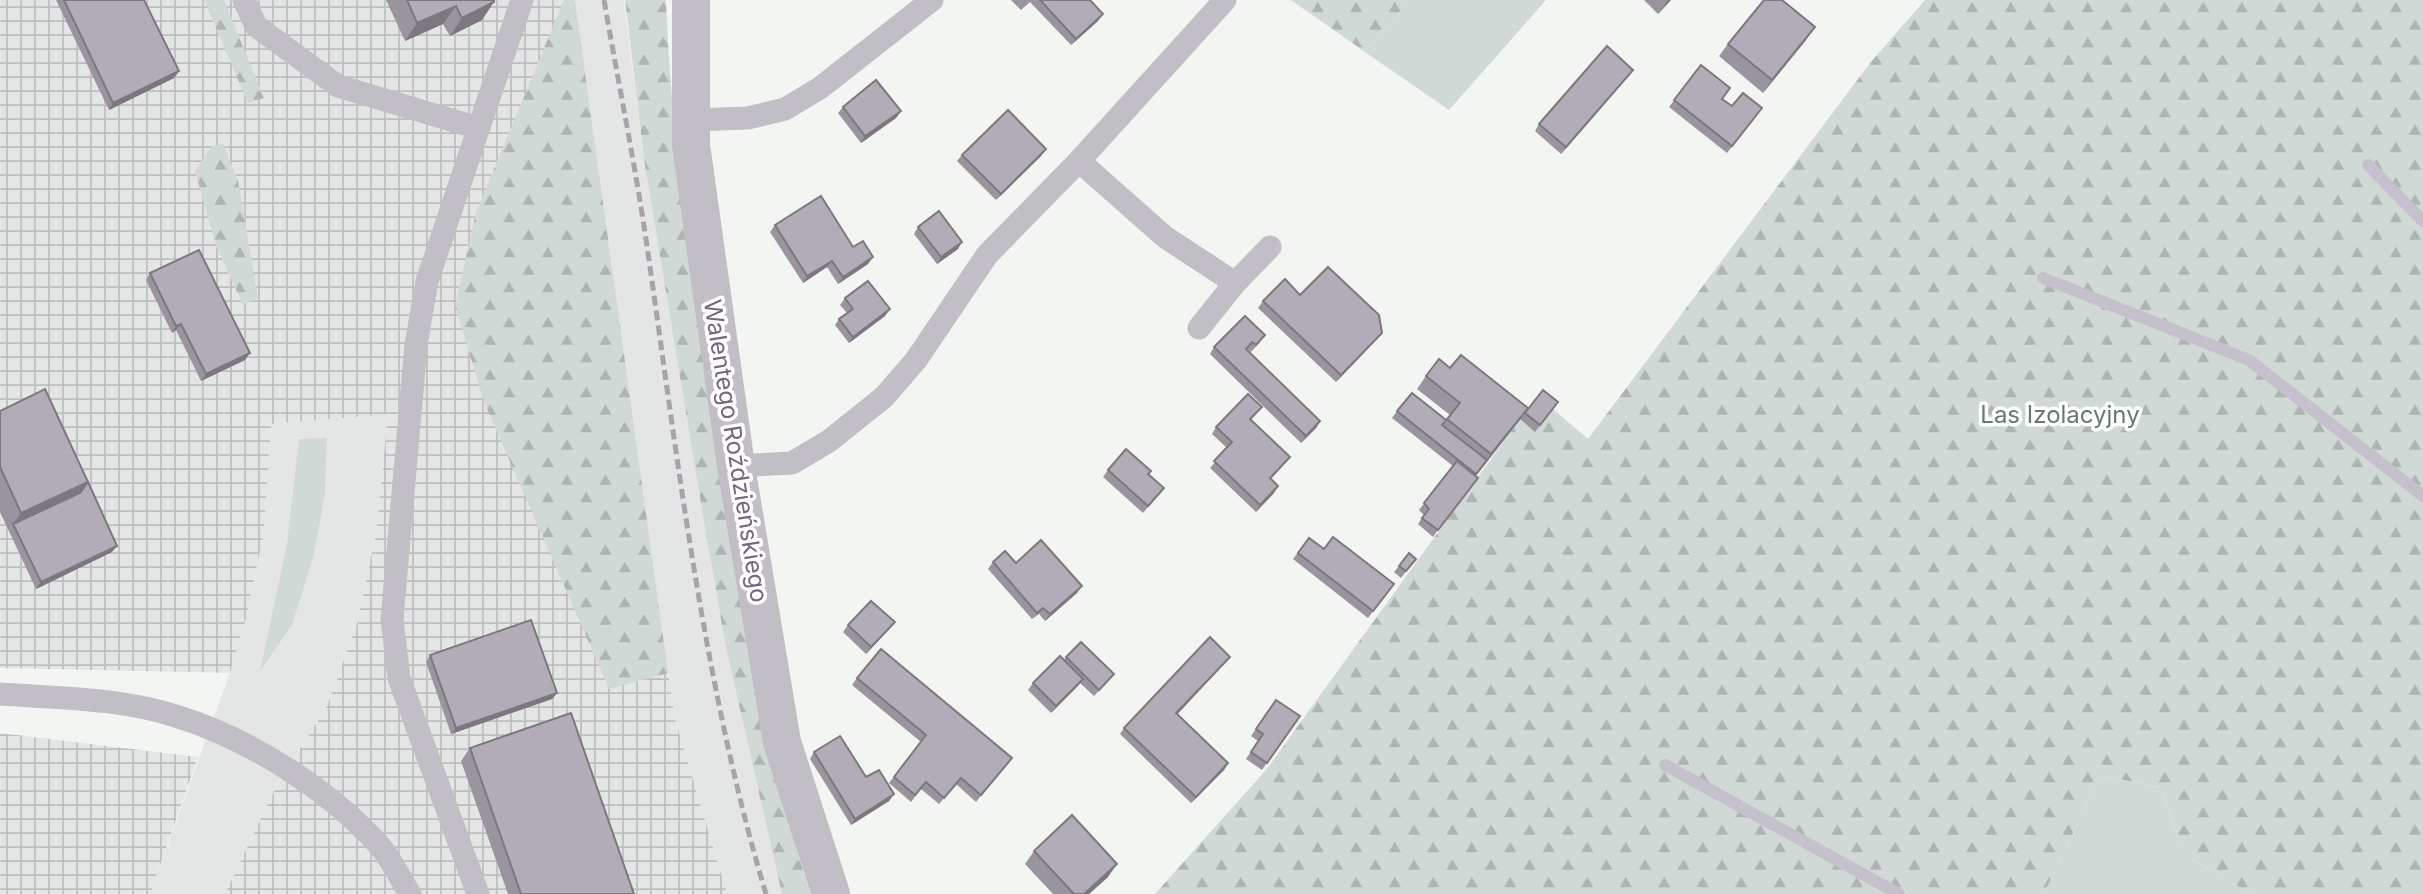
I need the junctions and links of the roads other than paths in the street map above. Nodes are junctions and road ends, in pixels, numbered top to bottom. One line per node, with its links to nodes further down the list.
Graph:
1 (244, 0): 7 (lane)
2 (522, 0): 7 (lane)
3 (691, 0): 6 (street, Walentego Roździeńskiego)
4 (932, 0): 6 (lane)
5 (1225, 0): 8 (lane)
6 (692, 120): 12 (street, Walentego Roździeńskiego)
7 (478, 128): 15 (lane)
8 (1079, 161): 10 (lane); 12 (lane)
9 (1270, 247): 10 (lane)
10 (1235, 283): 11 (lane)
11 (1199, 328)
12 (736, 466): 16 (street, Walentego Roździeńskiego)
13 (0, 694): 14 (lane)
14 (410, 894)
15 (478, 894)
16 (831, 894)

